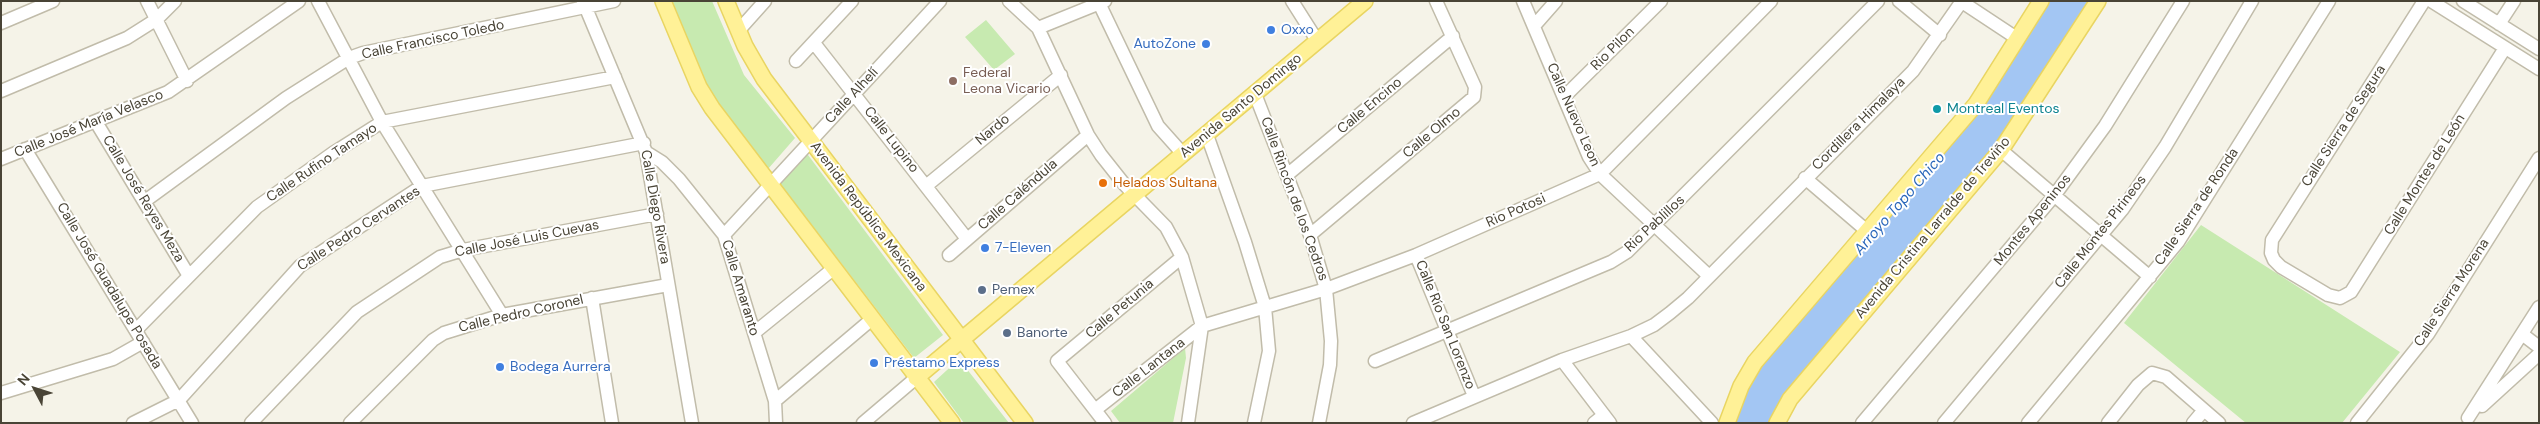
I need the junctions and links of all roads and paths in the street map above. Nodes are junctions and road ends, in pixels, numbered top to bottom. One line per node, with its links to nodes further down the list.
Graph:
1 (53, 1): 35 (street)
2 (147, 1): 34 (street)
3 (176, 1): 34 (street)
4 (300, 1): 52 (street, Calle José María Velasco)
5 (318, 1): 47 (street)
6 (614, 1): 33 (street, Calle Francisco Toledo)
7 (663, 1): 71 (main road)
8 (726, 1): 39 (main road, Avenida República Mexicana)
9 (764, 1): 39 (street)
10 (852, 1): 43 (street)
11 (940, 1): 54 (street, Calle Alhelí)
12 (1009, 1): 38 (street)
13 (1292, 1): 44 (street)
14 (1365, 1): 44 (main road, Avenida Santo Domingo)
15 (1436, 1): 41 (street, Calle Olmo)
16 (1523, 1): 37 (street, Calle Nuevo Leon)
17 (1556, 1): 37 (street)
18 (1661, 1): 56 (street, Rio Pilon)
19 (1771, 1): 68 (street, Rio Potosi)
20 (1878, 1): 78 (street, Rio Pablillos)
21 (1899, 1): 40 (street)
22 (2041, 1): 42 (main road)
23 (2098, 1): 64 (main road, Avenida Cristina Larralde de Treviño)
24 (2183, 1): 75 (street, Montes Apeninos)
25 (2252, 1): 82 (street, Calle Montes Pirineos)
26 (2329, 1): 91 (street, Calle Sierra de Ronda)
27 (2424, 1): 95 (street, Calle Sierra de Segura)
28 (2431, 1): 45 (street)
29 (2463, 1): 36 (street)
30 (2514, 1): 36 (street)
31 (1100, 2): 38 (street); 65 (street)
32 (1962, 2): 40 (street, Cordillera Himalaya); 42 (street)
33 (585, 4): 47 (street, Calle Francisco Toledo); 51 (street, Calle Diego Rivera)
34 (156, 19): 52 (street); 53 (street)
35 (1, 23)
36 (2499, 24): 46 (street)
37 (1534, 26): 56 (street, Calle Nuevo Leon)
38 (1038, 28): 50 (street)
39 (738, 30): 61 (main road, Avenida República Mexicana)
40 (1940, 35): 70 (street, Cordillera Himalaya)
41 (1453, 36): 69 (street, Calle Encino); 81 (street, Calle Olmo)
42 (2018, 39): 79 (main road)
43 (814, 42): 48 (street); 54 (street, Calle Lupino)
44 (1318, 42): 55 (main road, Avenida Santo Domingo)
45 (2505, 48): 49 (street); 95 (street, Calle Montes de León)
46 (2539, 49)
47 (349, 58): 58 (street); 76 (street, Calle Francisco Toledo)
48 (796, 62)
49 (2539, 69)
50 (1061, 75): 59 (street); 73 (street, Nardo)
51 (615, 77): 58 (street, Calle Rufino Tamayo); 62 (street, Calle Diego Rivera)
52 (187, 81): 57 (street, Calle José María Velasco)
53 (1, 91)
54 (854, 94): 61 (street, Calle Alhelí); 73 (street, Calle Lupino)
55 (1255, 94): 60 (main road, Avenida Santo Domingo); 69 (street, Calle Rincón de los Cedros)
56 (1565, 96): 68 (street, Calle Nuevo Leon)
57 (96, 122): 63 (street, Calle José María Velasco); 76 (street, Calle José Reyes Meza)
58 (382, 122): 72 (street); 89 (street, Calle Rufino Tamayo)
59 (1088, 135): 74 (street); 83 (street, Calle Caléndula)
60 (1207, 135): 65 (main road, Avenida Santo Domingo); 96 (street)
61 (810, 142): 71 (street, Calle Alhelí); 106 (main road, Avenida República Mexicana)
62 (645, 147): 72 (street, Calle Pedro Cervantes); 77 (street, Calle Diego Rivera); 80 (street, Calle Amaranto)
63 (25, 149): 67 (street, Calle José María Velasco); 101 (street, Calle José Guadalupe Posada)
64 (2001, 150): 75 (street); 139 (main road, Avenida Cristina Larralde de Treviño)
65 (1183, 154): 74 (main road, Avenida Santo Domingo)
66 (2539, 158): 120 (street, Calle Sierra Morena)
67 (1, 159)
68 (1600, 174): 78 (street, Calle Nuevo Leon); 86 (street, Rio Potosi)
69 (1287, 175): 81 (street, Calle Rincón de los Cedros)
70 (1805, 178): 79 (street); 90 (street, Cordillera Himalaya)
71 (770, 185): 80 (street, Calle Alhelí); 88 (main road)
72 (422, 186): 84 (street); 115 (street, Calle Pedro Cervantes)
73 (926, 186): 83 (street, Calle Lupino)
74 (1135, 195): 87 (street); 106 (main road, Avenida Santo Domingo)
75 (2054, 196): 82 (street); 140 (street, Montes Apeninos)
76 (145, 201): 89 (street, Calle José Reyes Meza)
77 (657, 214): 84 (street, Calle José Luis Cuevas); 92 (street, Calle Diego Rivera)
78 (1656, 226): 90 (street, Calle Nuevo Leon); 102 (street, Rio Pablillos)
79 (1867, 231): 138 (main road)
80 (724, 235): 103 (street, Calle Amaranto)
81 (1310, 235): 93 (street, Calle Rincón de los Cedros)
82 (2101, 236): 91 (street); 141 (street, Calle Montes Pirineos)
83 (967, 239): 85 (street, Calle Caléndula)
84 (463, 250): 98 (street); 124 (street, Calle José Luis Cuevas)
85 (949, 255)
86 (1416, 255): 93 (street, Rio Potosi); 102 (street, Calle Río San Lorenzo)
87 (1182, 256): 100 (street); 117 (street, Calle Petunia)
88 (833, 269): 99 (main road); 103 (street)
89 (189, 276): 101 (street, Calle Rufino Tamayo)
90 (1709, 276): 105 (street, Cordillera Himalaya)
91 (2150, 276): 142 (street, Calle Sierra de Ronda)
92 (668, 285): 94 (street, Calle Pedro Coronel); 127 (street, Calle Diego Rivera)
93 (1326, 289): 96 (street, Rio Potosi); 135 (street, Calle Rincón de los Cedros)
94 (592, 298): 98 (street, Calle Pedro Coronel); 126 (street)
95 (2340, 298)
96 (1265, 307): 100 (street, Rio Potosi); 134 (street)
97 (2539, 307): 104 (street)
98 (502, 315): 125 (street, Calle Pedro Coronel)
99 (872, 319): 112 (main road); 116 (street)
100 (1202, 326): 117 (street, Calle Lantana); 133 (street)
101 (136, 330): 107 (street, Calle José Guadalupe Posada)
102 (1448, 330): 111 (street, Rio Pablillos); 114 (street, Calle Río San Lorenzo)
103 (754, 332): 116 (street, Calle Amaranto)
104 (2522, 334): 108 (street); 121 (street)
105 (1631, 336): 110 (street, Cordillera Himalaya); 137 (street)
106 (962, 340): 112 (main road, Avenida Santo Domingo); 131 (main road, Avenida República Mexicana)
107 (142, 342): 113 (street); 115 (street, Calle José Guadalupe Posada)
108 (2539, 347)
109 (2539, 354): 121 (street)
110 (1562, 360): 114 (street, Cordillera Himalaya); 119 (street)
111 (1375, 361)
112 (916, 378): 129 (street, Avenida Santo Domingo); 130 (main road)
113 (1, 393)
114 (1474, 396): 136 (street, Cordillera Himalaya)
115 (180, 400): 122 (street, Calle Pedro Cervantes); 123 (street, Calle José Guadalupe Posada)
116 (775, 401): 128 (street, Calle Amaranto)
117 (1095, 410): 132 (street)
118 (2204, 410): 143 (street); 144 (street); 145 (street)
119 (1603, 420)
120 (2362, 421)
121 (2465, 421)
122 (133, 423)
123 (192, 423)
124 (251, 423)
125 (350, 423)
126 (612, 423)
127 (692, 423)
128 (776, 423)
129 (863, 423)
130 (952, 423)
131 (1025, 423)
132 (1105, 423)
133 (1188, 423)
134 (1254, 423)
135 (1319, 423)
136 (1413, 423)
137 (1712, 423)
138 (1727, 423)
139 (1777, 423)
140 (1862, 423)
141 (1944, 423)
142 (2028, 423)
143 (2108, 423)
144 (2192, 423)
145 (2219, 423)

